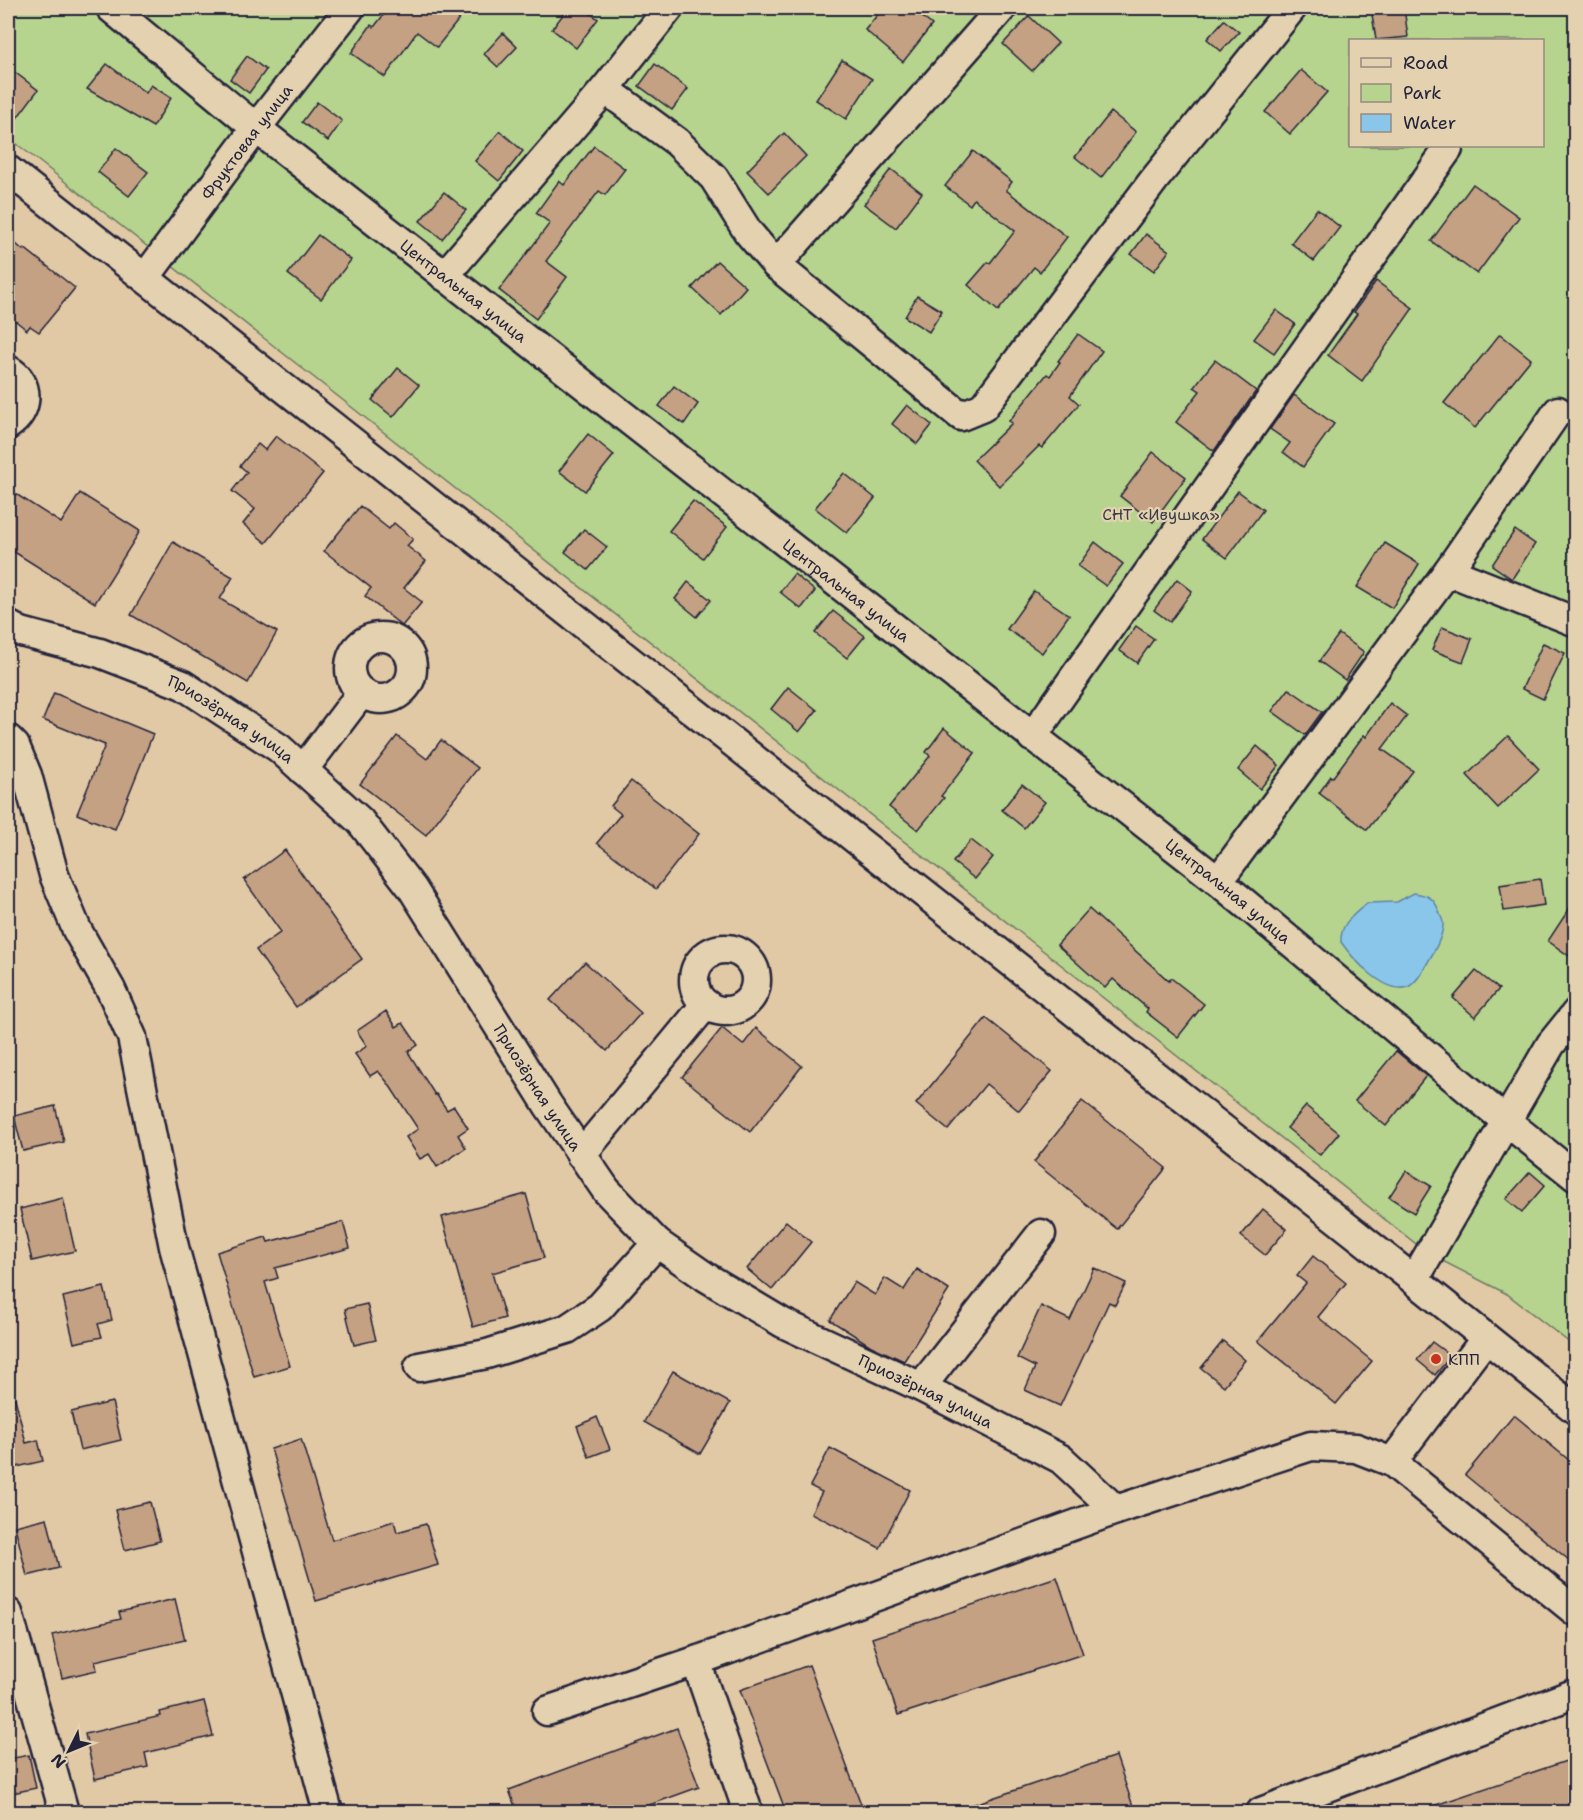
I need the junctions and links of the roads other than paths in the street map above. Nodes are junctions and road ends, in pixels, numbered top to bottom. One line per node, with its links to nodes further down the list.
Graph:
1 (111, 8): 7 (street, Центральная улица)
2 (350, 8): 7 (street, Фруктовая улица)
3 (669, 8): 6 (street)
4 (1002, 8): 10 (street)
5 (1292, 8): 10 (street)
6 (605, 89): 10 (street); 11 (street)
7 (256, 128): 11 (street, Центральная улица); 12 (street, Фруктовая улица)
8 (1448, 149): 20 (street)
9 (8, 170): 12 (street)
10 (776, 265)
11 (444, 276): 20 (street, Центральная улица)
12 (145, 278): 31 (street)
13 (8, 370): 15 (street)
14 (1558, 411): 16 (street)
15 (8, 425)
16 (1448, 571): 17 (street); 23 (street)
17 (1575, 622)
18 (8, 625): 22 (street, Приозёрная улица)
19 (362, 692): 22 (street)
20 (1032, 737): 23 (street, Центральная улица)
21 (8, 739): 44 (street)
22 (303, 770): 27 (street, Приозёрная улица)
23 (1218, 881): 26 (street, Центральная улица)
24 (706, 1004): 27 (street)
25 (1575, 1013): 26 (street)
26 (1506, 1121): 28 (street, Центральная улица); 31 (street)
27 (581, 1155): 30 (street, Приозёрная улица)
28 (1575, 1177)
29 (1041, 1233): 34 (street)
30 (657, 1243): 33 (street); 34 (street, Приозёрная улица)
31 (1414, 1280): 32 (street)
32 (1486, 1338): 35 (street); 36 (street)
33 (419, 1367)
34 (921, 1387): 37 (street, Приозёрная улица)
35 (1575, 1410)
36 (1392, 1462): 37 (street); 38 (street)
37 (1116, 1510): 40 (street)
38 (1575, 1612)
39 (8, 1613): 43 (street)
40 (696, 1661): 42 (street); 45 (street)
41 (1575, 1693): 46 (street)
42 (547, 1711)
43 (64, 1812)
44 (328, 1812)
45 (748, 1812)
46 (1261, 1812)

